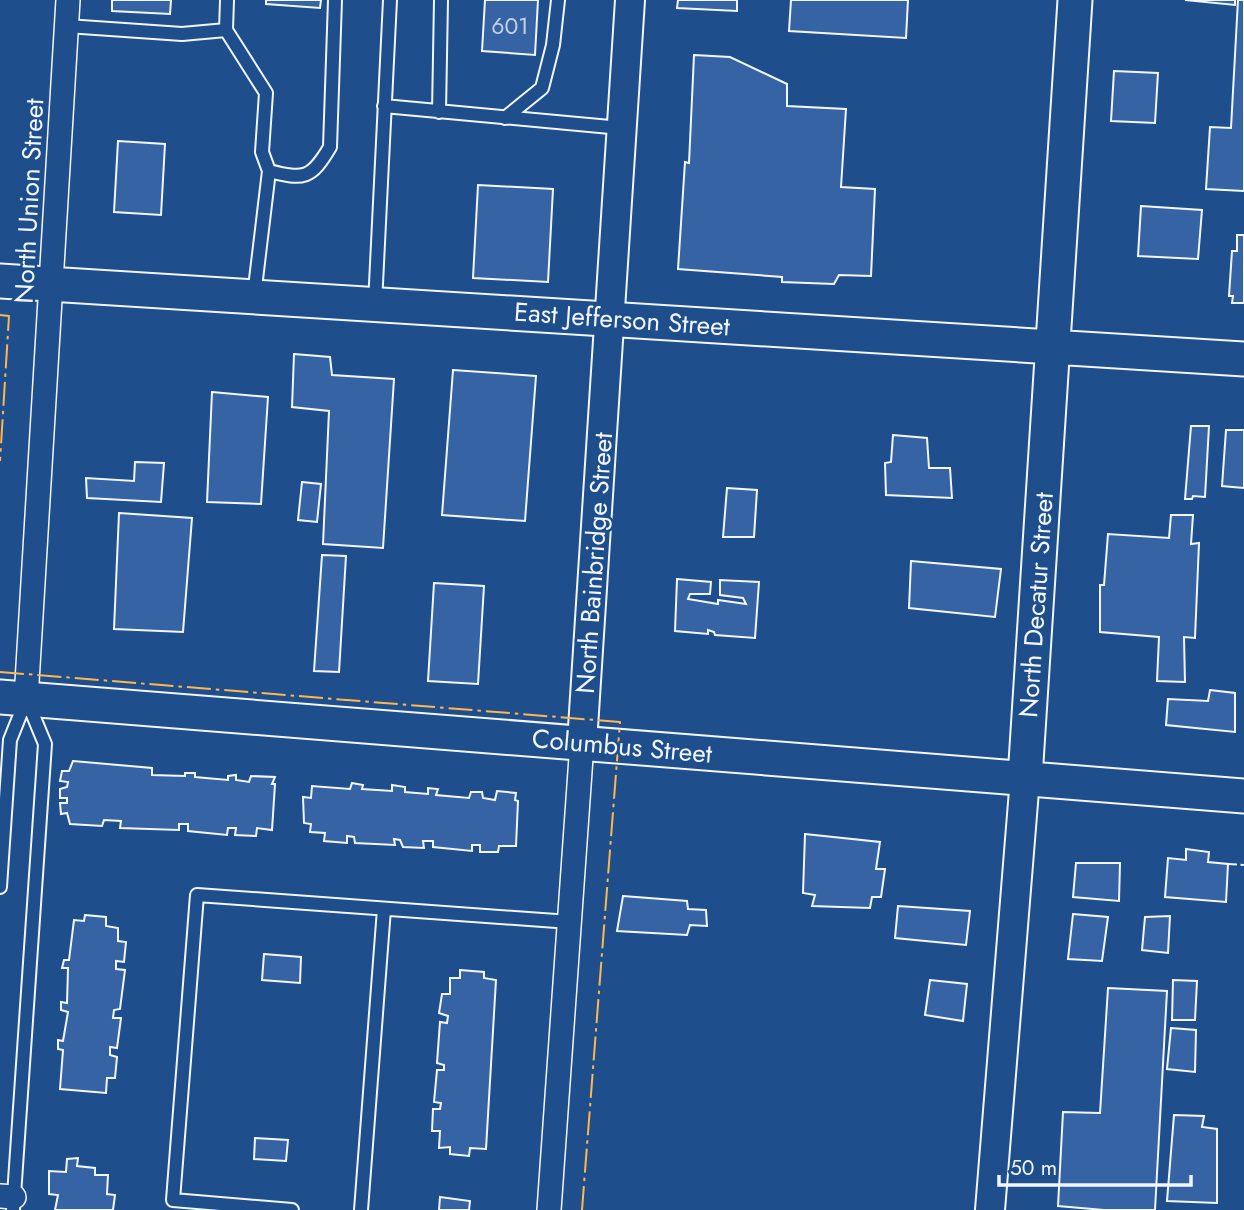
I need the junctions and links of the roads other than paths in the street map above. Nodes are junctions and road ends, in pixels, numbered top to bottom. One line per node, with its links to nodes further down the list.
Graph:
1 (68, 0): 9 (street, North Union Street)
2 (227, 0): 10 (lane)
3 (335, 0): 15 (lane)
4 (390, 0): 11 (lane)
5 (441, 0): 12 (lane)
6 (558, 0): 13 (lane)
7 (630, 0): 14 (street, North Bainbridge Street)
8 (1076, 0): 21 (main road, North Decatur Street)
9 (67, 26): 10 (lane); 17 (street, North Union Street)
10 (226, 30): 15 (lane)
11 (384, 106): 12 (lane); 19 (lane)
12 (439, 111): 13 (lane)
13 (505, 118): 14 (lane)
14 (621, 128): 20 (street, North Bainbridge Street)
15 (269, 171): 18 (lane)
16 (0, 281): 17 (main road, East Jefferson Street)
17 (53, 284): 18 (main road, East Jefferson Street); 23 (street, North Union Street)
18 (254, 296): 19 (main road, East Jefferson Street)
19 (375, 304): 20 (main road, East Jefferson Street)
20 (609, 318): 21 (main road, East Jefferson Street); 24 (street, North Bainbridge Street)
21 (1053, 346): 22 (main road, East Jefferson Street); 25 (main road, North Decatur Street)
22 (1244, 359)
23 (13, 698): 24 (main road, Columbus Street); 27 (lane); 30 (lane)
24 (583, 743): 25 (main road, Columbus Street); 29 (street, North Bainbridge Street)
25 (1024, 778): 26 (main road, Columbus Street); 34 (street, North Decatur Street)
26 (1244, 796)
27 (0, 887)
28 (384, 909): 29 (lane); 31 (lane); 32 (lane)
29 (570, 922): 33 (street, North Bainbridge Street)
30 (9, 1201)
31 (292, 1210)
32 (361, 1210)
33 (549, 1210)
34 (990, 1210)

